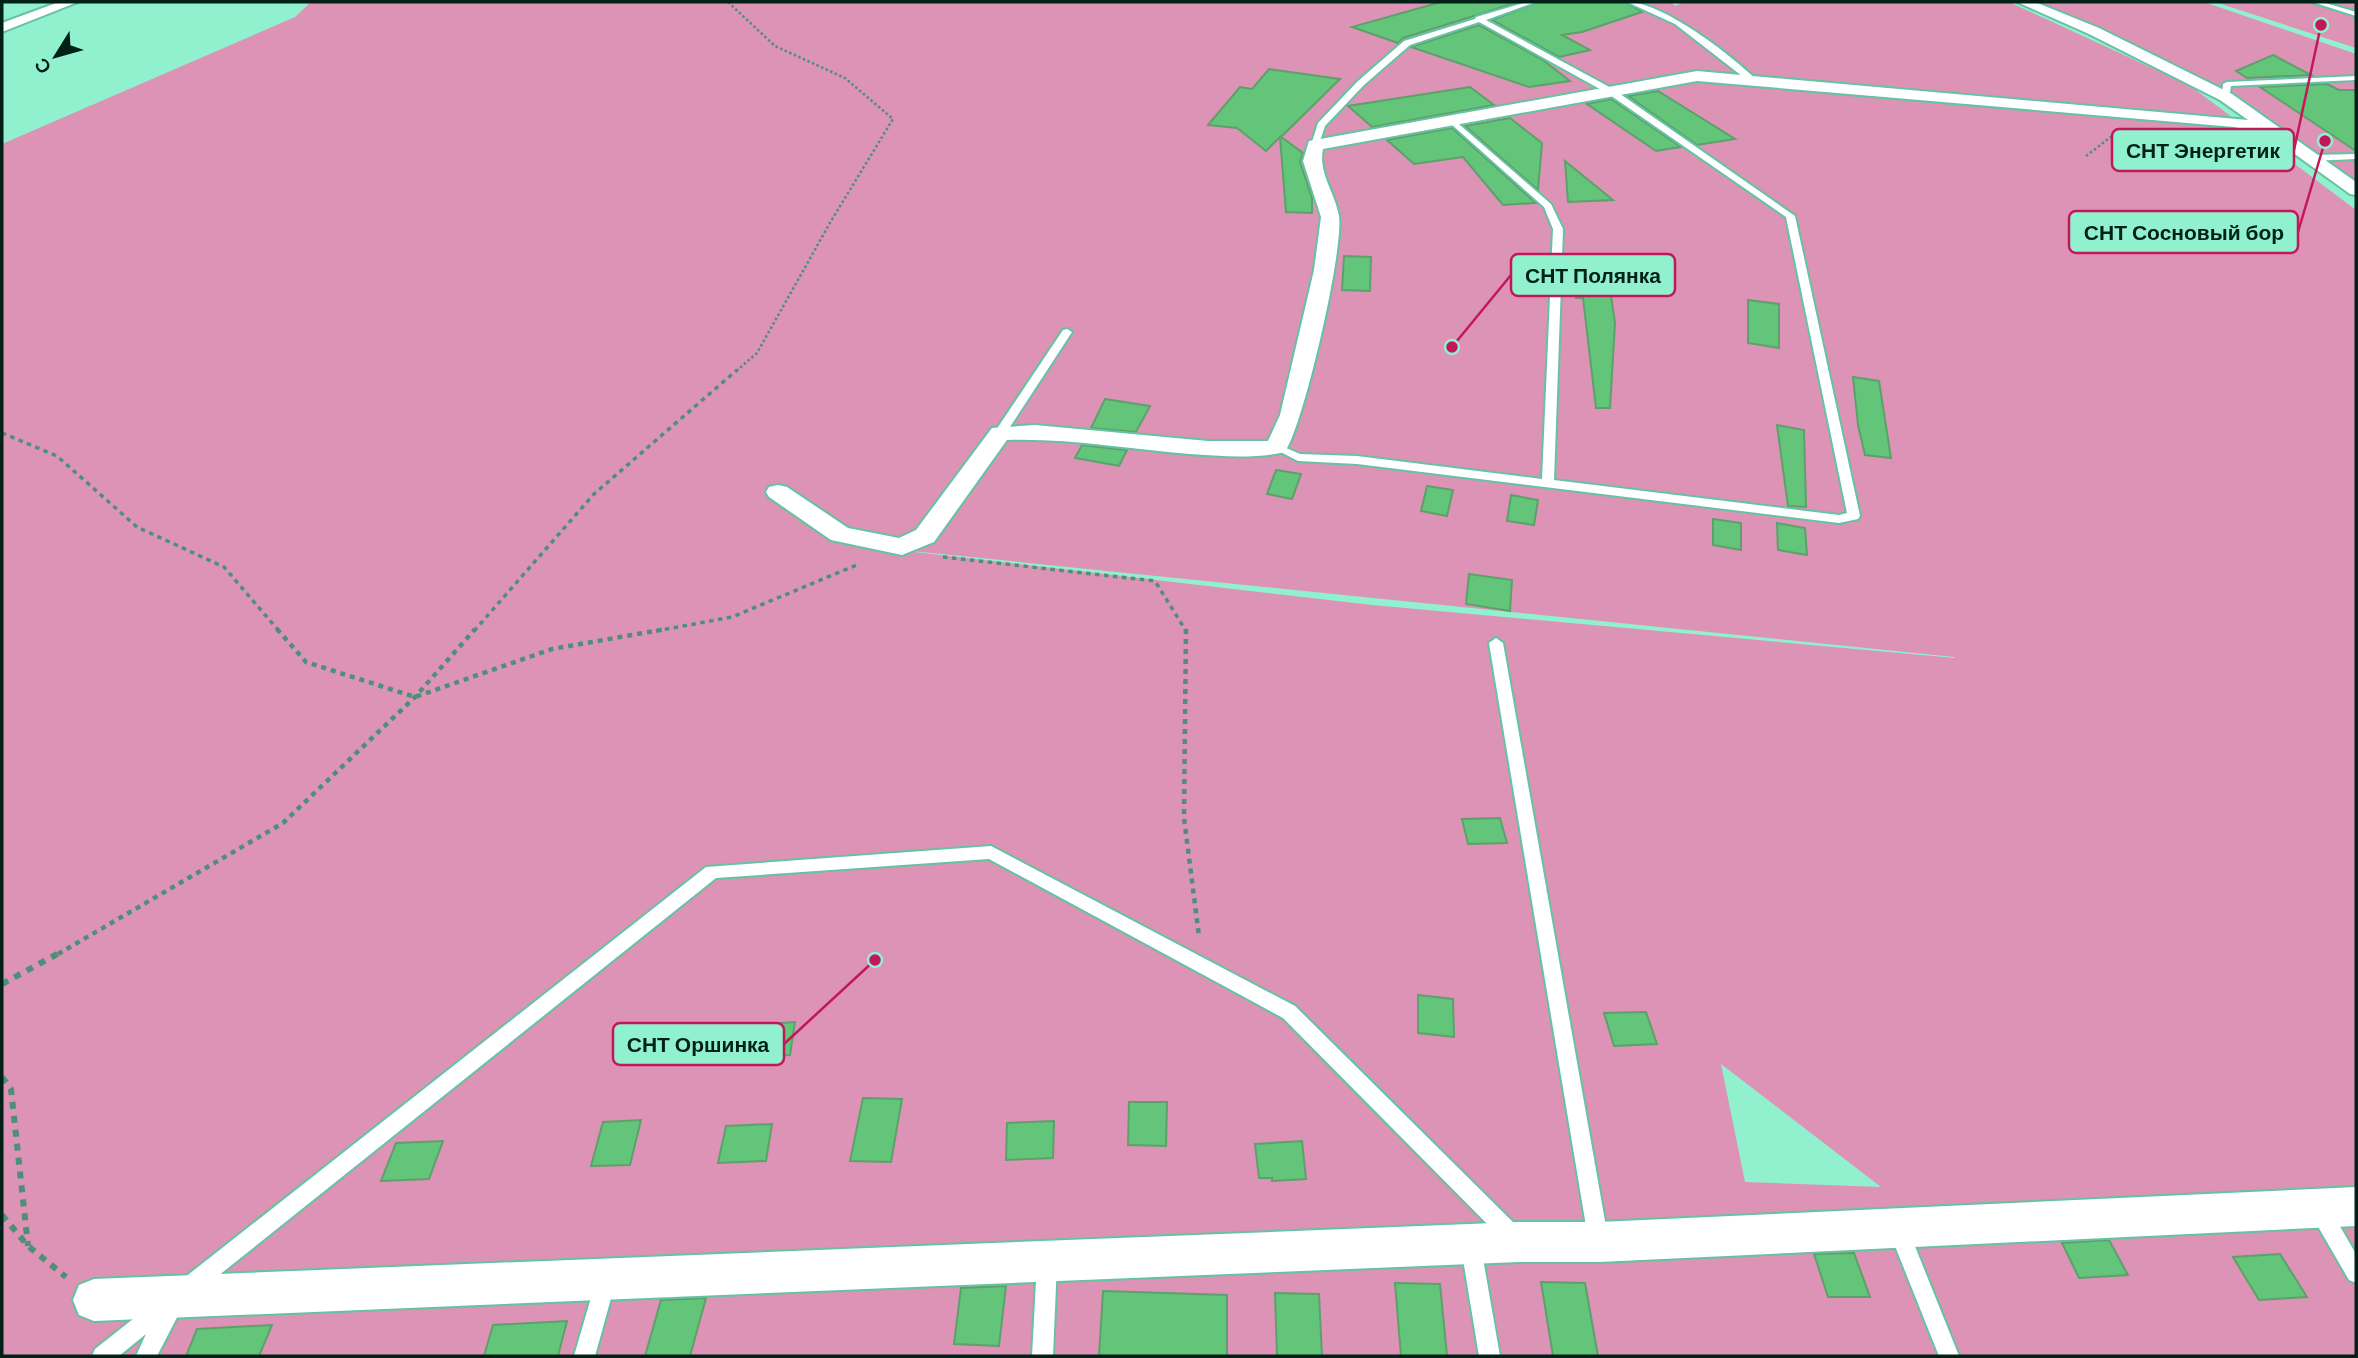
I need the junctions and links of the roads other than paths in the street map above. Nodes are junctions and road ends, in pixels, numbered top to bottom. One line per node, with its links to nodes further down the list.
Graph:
1 (71, 2): 9 (street)
2 (1533, 2): 8 (lane)
3 (1630, 2): 11 (lane)
4 (2315, 2): 7 (lane)
5 (2062, 3): 6 (street)
6 (2029, 4): 13 (street)
7 (2356, 14)
8 (1478, 18): 12 (lane); 16 (lane)
9 (2, 28)
10 (2356, 78): 13 (lane)
11 (1754, 81): 12 (street); 15 (street)
12 (1611, 91): 14 (street); 23 (lane)
13 (2225, 97): 15 (street)
14 (1454, 121): 16 (street); 23 (lane)
15 (2273, 130): 18 (street)
16 (1315, 145): 22 (street)
17 (2356, 156): 18 (lane)
18 (2312, 158): 19 (street)
19 (2356, 190)
20 (1067, 332): 21 (lane)
21 (1000, 433): 22 (street); 24 (street)
22 (1277, 447): 23 (lane)
23 (1548, 484)
24 (778, 492)
25 (1496, 643): 29 (lane)
26 (2337, 1207): 27 (street); 32 (lane)
27 (1898, 1228): 29 (street); 41 (lane)
28 (1519, 1242): 29 (street); 30 (street); 34 (lane)
29 (1599, 1242)
30 (1471, 1244): 31 (street); 40 (lane)
31 (1047, 1261): 33 (street); 39 (lane)
32 (2356, 1273)
33 (606, 1279): 34 (street); 38 (lane)
34 (177, 1296): 35 (street); 36 (lane); 37 (lane)
35 (94, 1300)
36 (102, 1356)
37 (146, 1356)
38 (584, 1356)
39 (1042, 1356)
40 (1490, 1356)
41 (1949, 1356)

